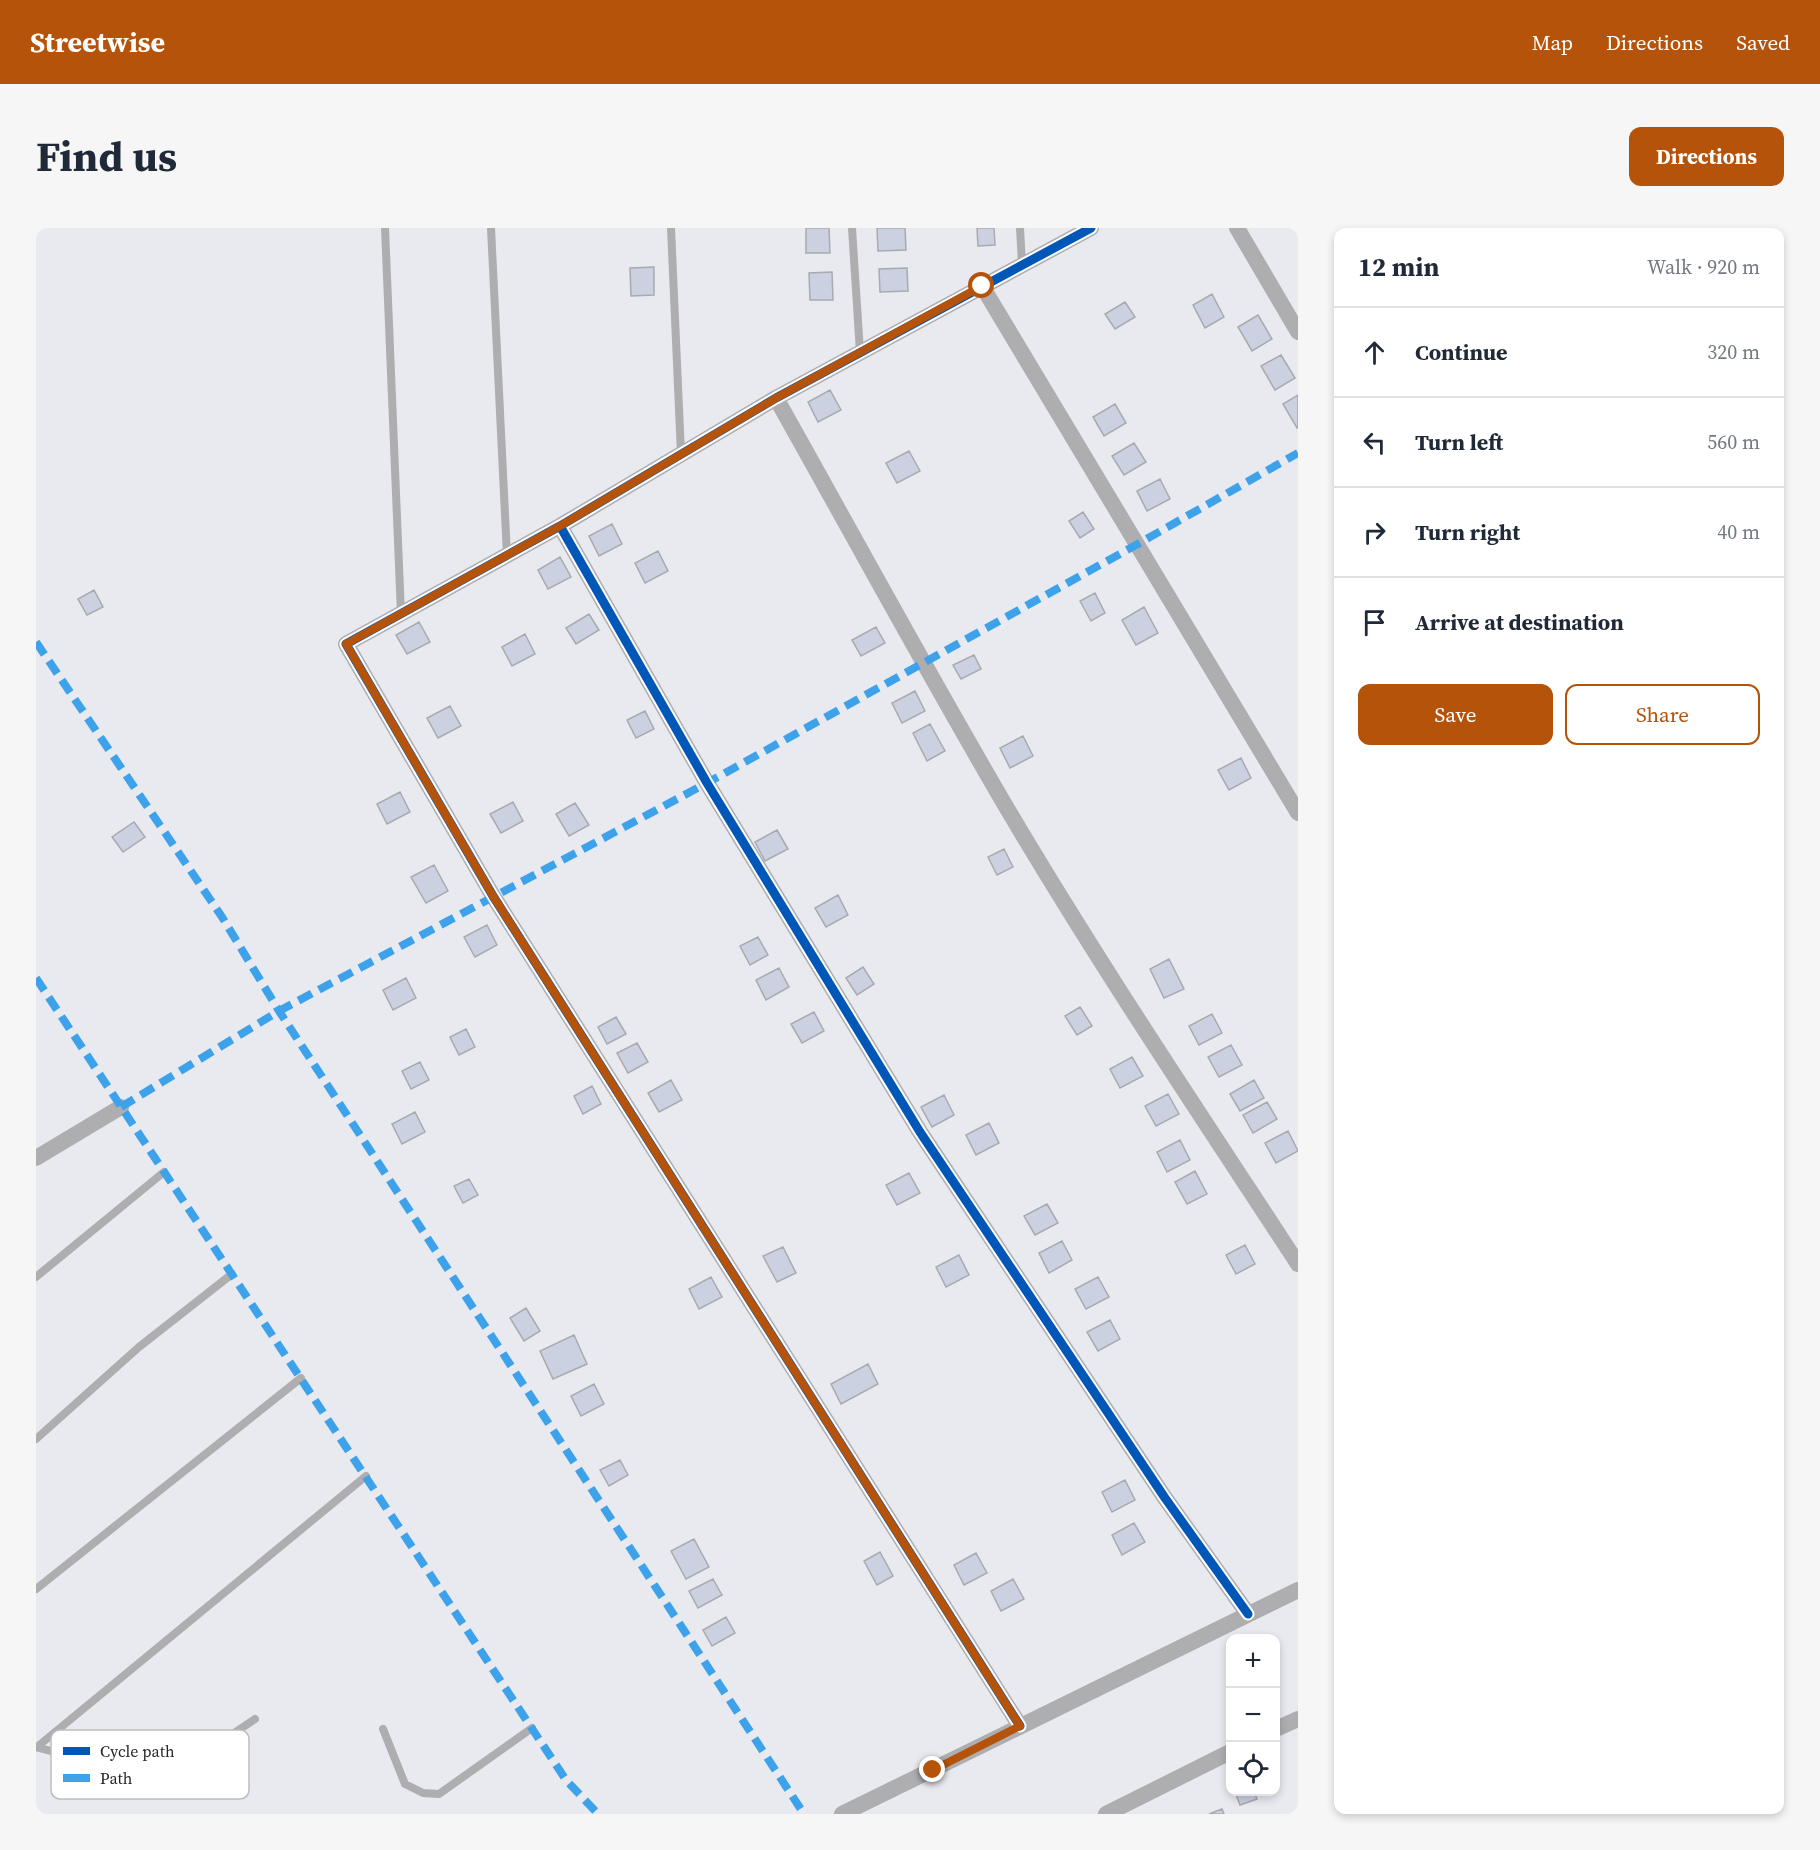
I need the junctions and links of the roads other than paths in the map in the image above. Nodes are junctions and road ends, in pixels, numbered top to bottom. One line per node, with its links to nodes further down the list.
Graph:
1 (385, 228): 16 (lane)
2 (492, 228): 15 (lane)
3 (671, 228): 13 (lane)
4 (852, 228): 11 (lane)
5 (1020, 228): 8 (lane)
6 (1091, 228): 8 (street)
7 (1237, 228): 10 (street)
8 (1022, 264): 9 (street)
9 (982, 286): 11 (street); 17 (street)
10 (1298, 332)
11 (860, 352): 12 (street)
12 (776, 398): 13 (street); 21 (street)
13 (681, 454): 14 (street)
14 (560, 526): 15 (street); 29 (street)
15 (507, 556): 16 (street)
16 (401, 614): 32 (street)
17 (1298, 813)
18 (121, 1107): 19 (street)
19 (36, 1158)
20 (164, 1172): 23 (lane)
21 (1298, 1264)
22 (232, 1274): 25 (lane)
23 (36, 1277)
24 (301, 1378): 27 (lane)
25 (36, 1438)
26 (366, 1476): 36 (lane)
27 (36, 1589)
28 (1298, 1590): 29 (street)
29 (1248, 1614): 32 (street)
30 (255, 1719): 37 (lane)
31 (1298, 1719): 33 (street)
32 (1020, 1726): 41 (street)
33 (1280, 1727)
34 (532, 1728): 35 (lane)
35 (384, 1729)
36 (58, 1730)
37 (238, 1730)
38 (51, 1735): 39 (lane)
39 (37, 1747)
40 (1226, 1754): 42 (street)
41 (842, 1814)
42 (1106, 1814)

